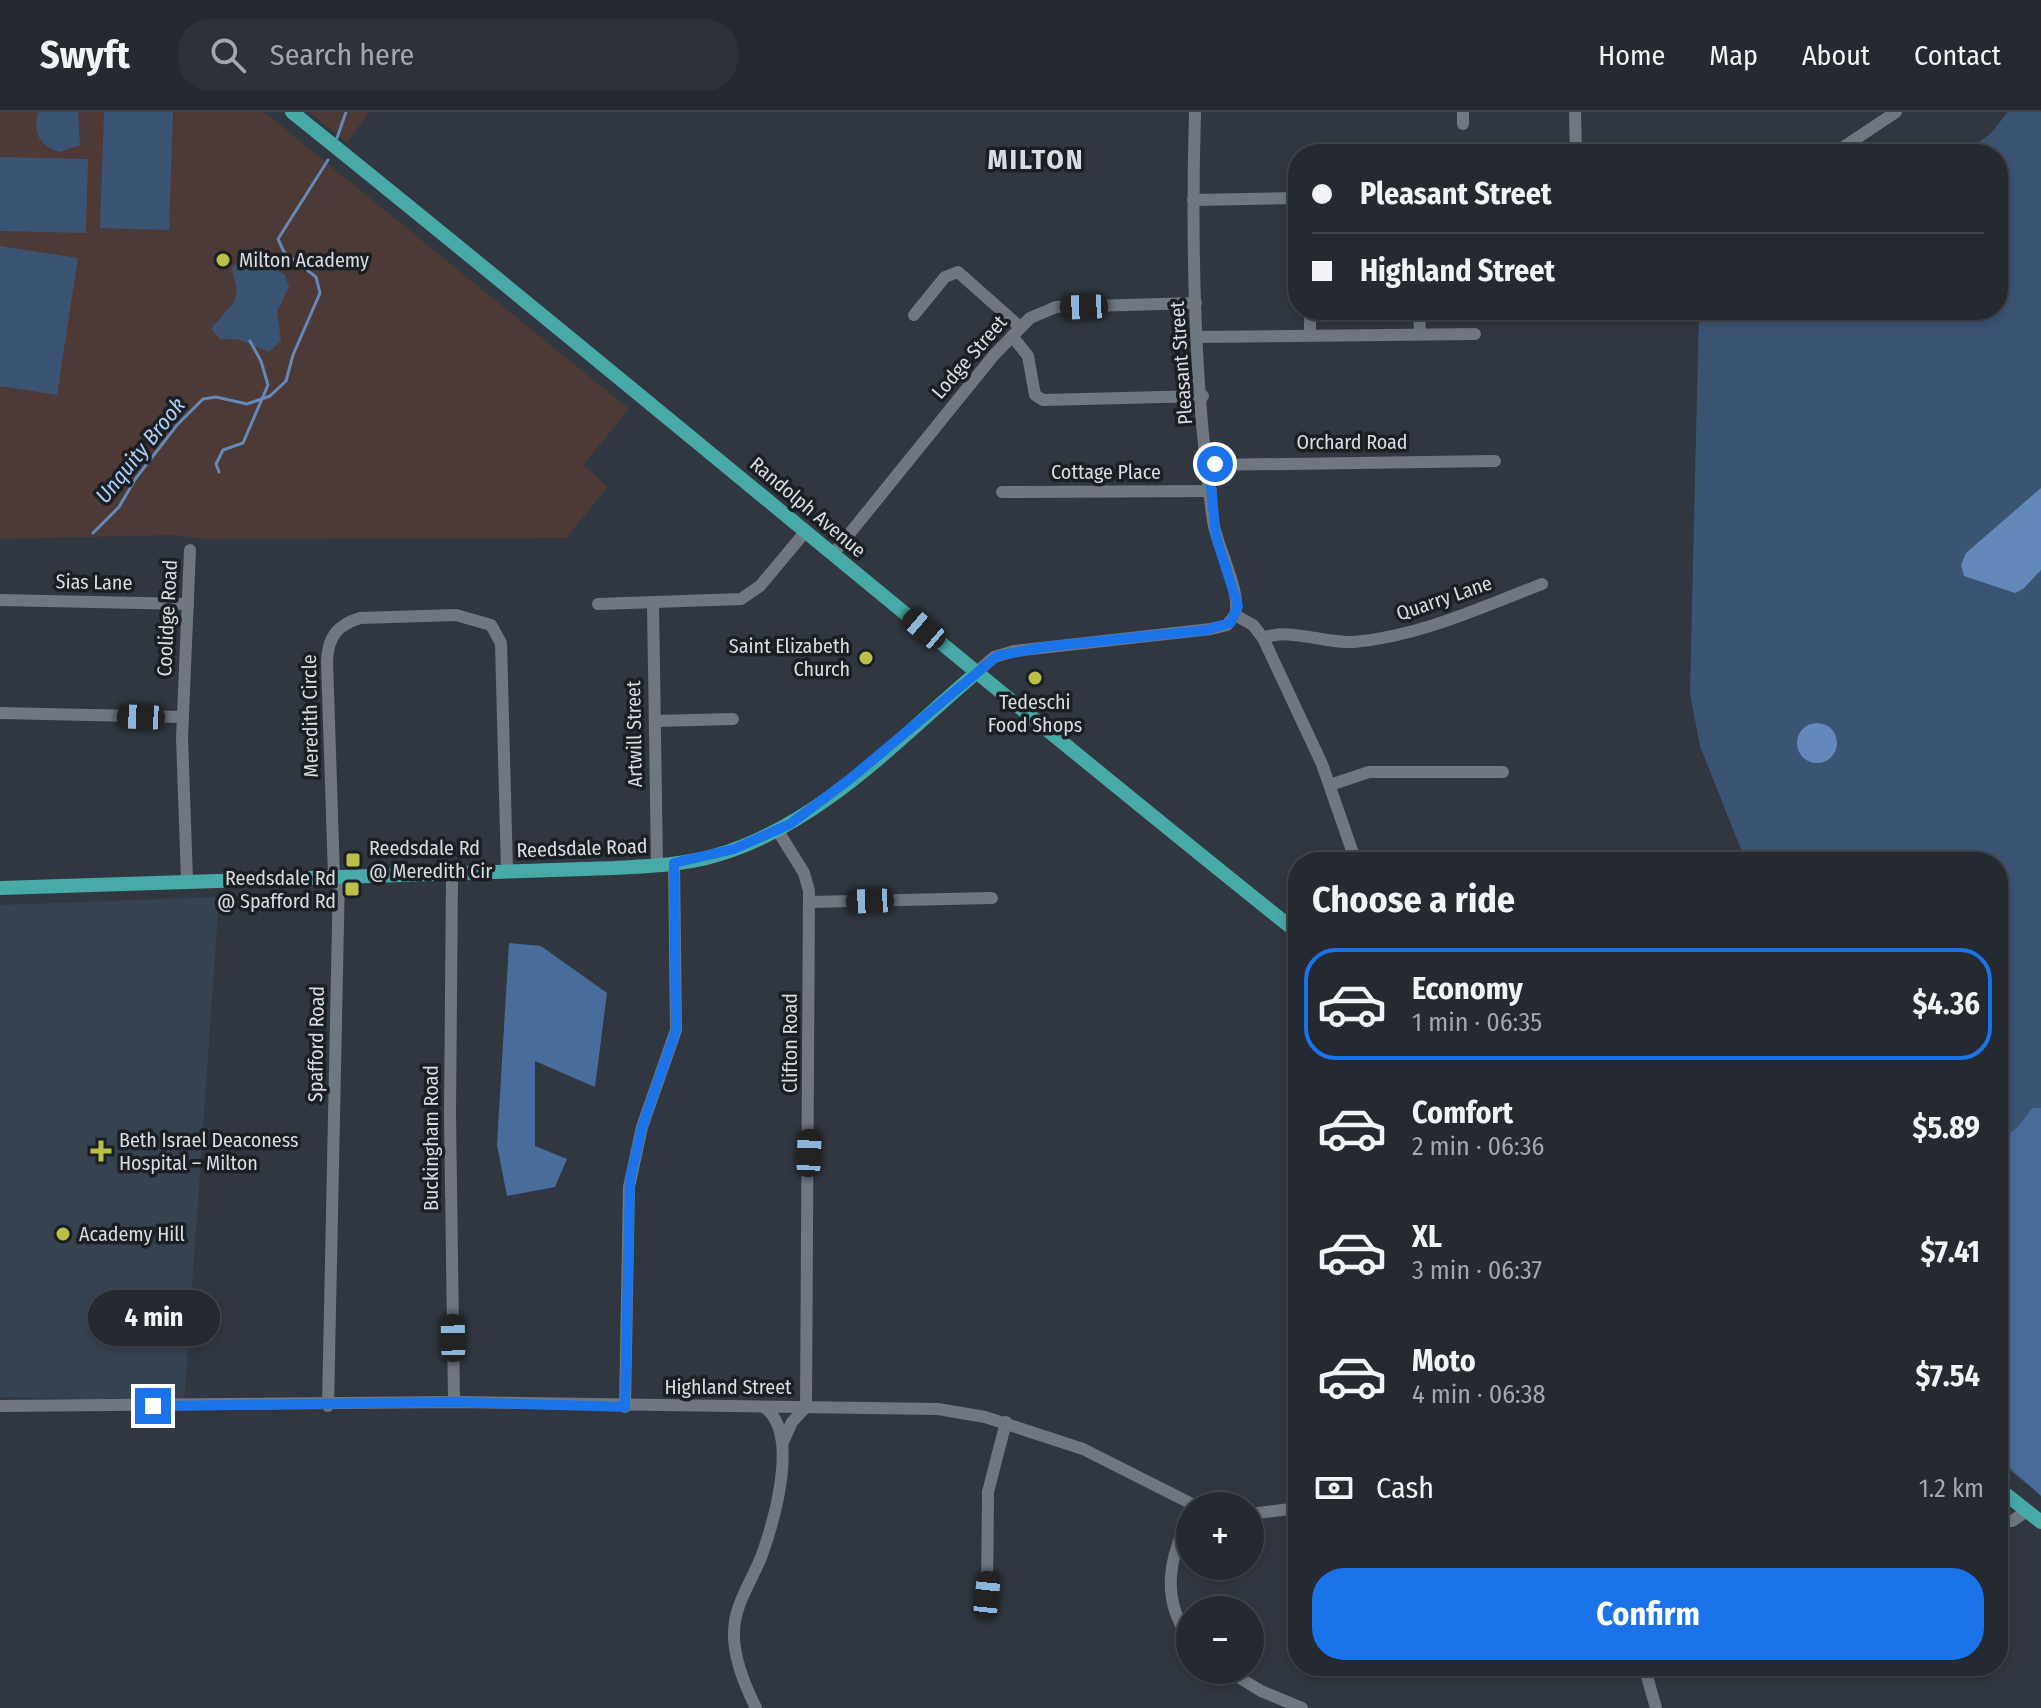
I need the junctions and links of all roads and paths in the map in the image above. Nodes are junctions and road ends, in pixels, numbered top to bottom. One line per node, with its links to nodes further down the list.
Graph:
1 (292, 112): 23 (main road, Randolph Avenue)
2 (1195, 112): 8 (street, Pleasant Street)
3 (1575, 112): 5 (street)
4 (1896, 112): 6 (street)
5 (1576, 144)
6 (1848, 144)
7 (1288, 198): 8 (street)
8 (1193, 200): 9 (street, Pleasant Street)
9 (1196, 303): 13 (street, Lodge Street); 17 (street, Pleasant Street)
10 (914, 315): 13 (street)
11 (1310, 320): 16 (street)
12 (1419, 320): 14 (street)
13 (1016, 332): 18 (street); 25 (street, Lodge Street)
14 (1420, 334): 15 (street); 16 (street)
15 (1475, 334)
16 (1310, 335): 17 (street)
17 (1198, 337): 18 (street, Pleasant Street)
18 (1203, 396): 20 (street, Pleasant Street)
19 (1495, 461): 20 (street, Orchard Road)
20 (1209, 465): 21 (street, Pleasant Street)
21 (1211, 491): 22 (street, Cottage Place); 31 (street, Pleasant Street)
22 (1002, 492)
23 (806, 531): 25 (main road, Randolph Avenue); 28 (street)
24 (190, 550): 29 (street, Coolidge Road)
25 (833, 554): 33 (main road, Randolph Avenue)
26 (1542, 584): 32 (street, Quarry Lane)
27 (0, 600): 29 (street, Sias Lane)
28 (653, 603): 30 (street); 37 (street, Artwill Street)
29 (188, 604): 35 (street, Coolidge Road)
30 (598, 604)
31 (1235, 615): 32 (street); 33 (street, Reedsdale Road)
32 (1263, 638): 39 (street)
33 (976, 673): 40 (main road, Reedsdale Road); 51 (main road, Randolph Avenue)
34 (0, 713): 35 (street)
35 (182, 717): 47 (street, Coolidge Road)
36 (733, 719): 37 (street)
37 (655, 721): 43 (street, Artwill Street)
38 (1503, 772): 39 (street)
39 (1330, 785): 41 (street)
40 (778, 831): 42 (main road, Reedsdale Road); 50 (street, Clifton Road)
41 (1353, 852)
42 (674, 863): 43 (main road, Reedsdale Road); 55 (street)
43 (657, 865): 44 (main road, Reedsdale Road)
44 (507, 871): 45 (main road, Reedsdale Road); 46 (street, Meredith Circle)
45 (452, 873): 46 (main road, Reedsdale Road); 52 (street, Buckingham Road)
46 (336, 876): 47 (main road, Reedsdale Road); 54 (street, Spafford Road)
47 (187, 880): 48 (main road, Reedsdale Road)
48 (0, 888)
49 (992, 898): 50 (street)
50 (809, 902): 57 (street, Clifton Road)
51 (1288, 925)
52 (454, 1402): 54 (street, Highland Street); 55 (street, Highland Street)
53 (0, 1406): 54 (street, Highland Street)
54 (328, 1406)
55 (625, 1407): 56 (street, Highland Street)
56 (764, 1407): 57 (street, Highland Street); 59 (street)
57 (806, 1407): 58 (street, Highland Street); 59 (street)
58 (1006, 1422): 60 (street, Highland Street); 68 (street)
59 (783, 1442): 72 (street)
60 (1176, 1496)
61 (2008, 1496): 63 (main road)
62 (1288, 1509): 64 (street)
63 (2027, 1511): 65 (street); 66 (main road)
64 (1264, 1512)
65 (2008, 1520)
66 (2041, 1522)
67 (1176, 1544): 69 (street)
68 (987, 1595)
69 (1176, 1613)
70 (1647, 1676): 74 (street)
71 (1250, 1684): 73 (street)
72 (756, 1708)
73 (1302, 1708)
74 (1656, 1708)

